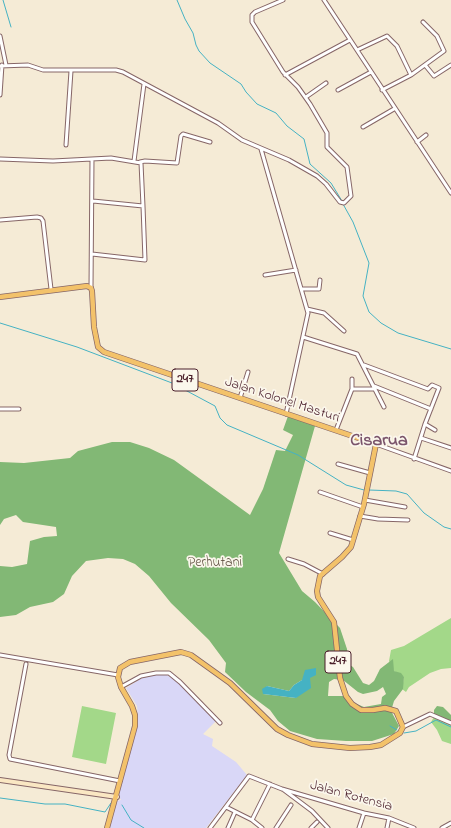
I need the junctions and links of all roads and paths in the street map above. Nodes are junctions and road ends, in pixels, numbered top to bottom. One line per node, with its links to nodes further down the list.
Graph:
1 (283, 0): 13 (street)
2 (324, 0): 5 (street)
3 (423, 22): 8 (street)
4 (0, 36): 7 (street)
5 (350, 40): 6 (street); 13 (street)
6 (357, 50): 11 (street); 12 (street)
7 (3, 65): 10 (street); 18 (street)
8 (425, 65): 9 (street); 12 (street)
9 (451, 65)
10 (71, 71): 15 (street); 25 (street)
11 (371, 72): 16 (street); 17 (street)
12 (411, 74): 17 (street)
13 (285, 75): 19 (street)
14 (326, 83): 19 (street)
15 (144, 84): 26 (street); 29 (street)
16 (338, 90)
17 (382, 90): 20 (street)
18 (0, 95)
19 (306, 97): 26 (street)
20 (394, 109): 21 (street); 24 (street)
21 (363, 127)
22 (426, 135): 24 (street)
23 (210, 142): 30 (street)
24 (417, 142): 31 (street)
25 (66, 145)
26 (261, 148): 36 (street)
27 (0, 159): 28 (street)
28 (92, 159): 29 (street); 32 (street)
29 (134, 161): 30 (street)
30 (140, 162): 33 (street)
31 (451, 193)
32 (93, 201): 33 (street); 35 (street)
33 (143, 206): 35 (street)
34 (0, 220): 40 (street)
35 (92, 254): 39 (street)
36 (296, 270): 37 (street); 41 (street)
37 (265, 275)
38 (320, 280): 41 (street)
39 (91, 288): 40 (main road); 51 (main road, Jalan Kolonel Masturi / 247)
40 (51, 289): 42 (main road)
41 (302, 289): 43 (street)
42 (0, 297)
43 (307, 309): 44 (street); 45 (street)
44 (344, 331)
45 (303, 337): 46 (street); 56 (street)
46 (364, 366): 49 (street); 55 (street)
47 (248, 372): 51 (street)
48 (352, 379): 50 (street)
49 (375, 387): 50 (street); 52 (street); 55 (street)
50 (352, 389): 58 (street)
51 (240, 398): 56 (main road, Jalan Kolonel Masturi / 247)
52 (384, 407)
53 (0, 409): 54 (street)
54 (19, 409)
55 (431, 409): 57 (street)
56 (286, 414): 58 (main road, Jalan Kolonel Masturi / 247)
57 (425, 424): 59 (street); 60 (street)
58 (336, 430): 61 (main road, Jalan Kolonel Masturi / 247)
59 (435, 430)
60 (421, 438): 62 (street); 63 (street)
61 (376, 444): 63 (street); 66 (main road, 247)
62 (451, 448)
63 (414, 458): 65 (street)
64 (338, 464): 66 (street)
65 (451, 471)
66 (370, 473): 68 (main road, 247)
67 (320, 492): 69 (street)
68 (365, 500): 69 (main road, 247); 70 (street)
69 (363, 507): 71 (main road, 247)
70 (405, 507)
71 (360, 516): 72 (street); 74 (main road, 247)
72 (408, 520)
73 (330, 533): 74 (street)
74 (353, 540): 76 (main road, 247)
75 (288, 559): 76 (street)
76 (323, 574): 84 (main road, 247)
77 (1, 656): 78 (street); 80 (street)
78 (0, 661)
79 (26, 664): 86 (street)
80 (118, 675): 81 (main road); 84 (main road)
81 (121, 687): 82 (street); 86 (main road)
82 (220, 723)
83 (451, 723): 84 (street)
84 (403, 727)
85 (0, 780): 89 (main road)
86 (120, 781): 89 (main road)
87 (270, 784): 88 (street); 91 (street); 95 (street)
88 (282, 789): 93 (street, Jalan Rotensia); 104 (street)
89 (117, 797): 98 (main road)
90 (291, 805): 102 (street)
91 (226, 807): 92 (street); 99 (street)
92 (235, 812): 95 (street); 100 (street)
93 (364, 812): 94 (street, Jalan Rotensia); 105 (street)
94 (389, 818): 106 (street); 107 (street, Jalan Rotensia)
95 (252, 820): 101 (street)
96 (317, 822): 103 (street)
97 (451, 823): 108 (street)
98 (107, 828)
99 (210, 828)
100 (228, 828)
101 (262, 828)
102 (276, 828)
103 (311, 828)
104 (328, 828)
105 (359, 828)
106 (387, 828)
107 (414, 828)
108 (442, 828)

